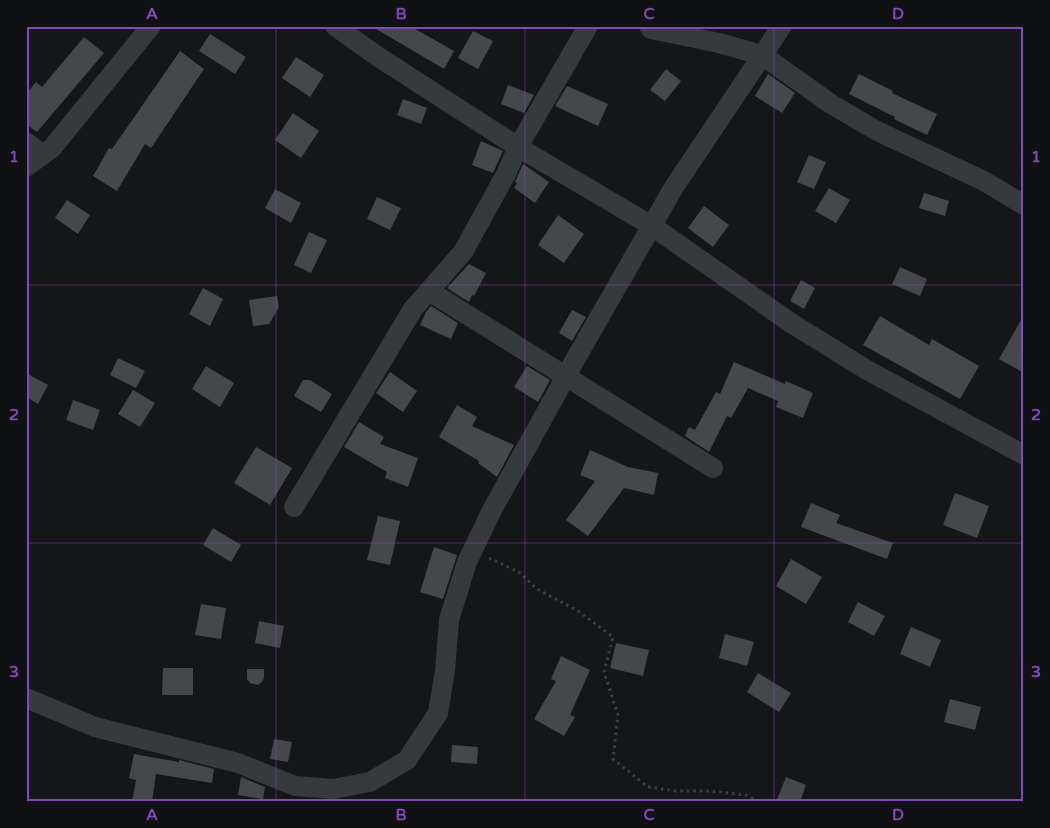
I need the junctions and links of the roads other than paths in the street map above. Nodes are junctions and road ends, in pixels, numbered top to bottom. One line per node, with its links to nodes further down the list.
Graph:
1 (151, 26): 9 (street)
2 (335, 26): 8 (street)
3 (588, 26): 8 (street)
4 (649, 26): 6 (street)
5 (782, 26): 6 (street)
6 (762, 55): 11 (street); 12 (street)
7 (26, 142): 9 (street)
8 (518, 147): 12 (street); 13 (street)
9 (43, 155): 10 (street)
10 (26, 167)
11 (1024, 205)
12 (652, 226): 14 (street); 15 (street)
13 (430, 291): 14 (street); 17 (street)
14 (566, 377): 16 (street); 18 (street)
15 (1024, 455)
16 (714, 468)
17 (294, 507)
18 (26, 698)

